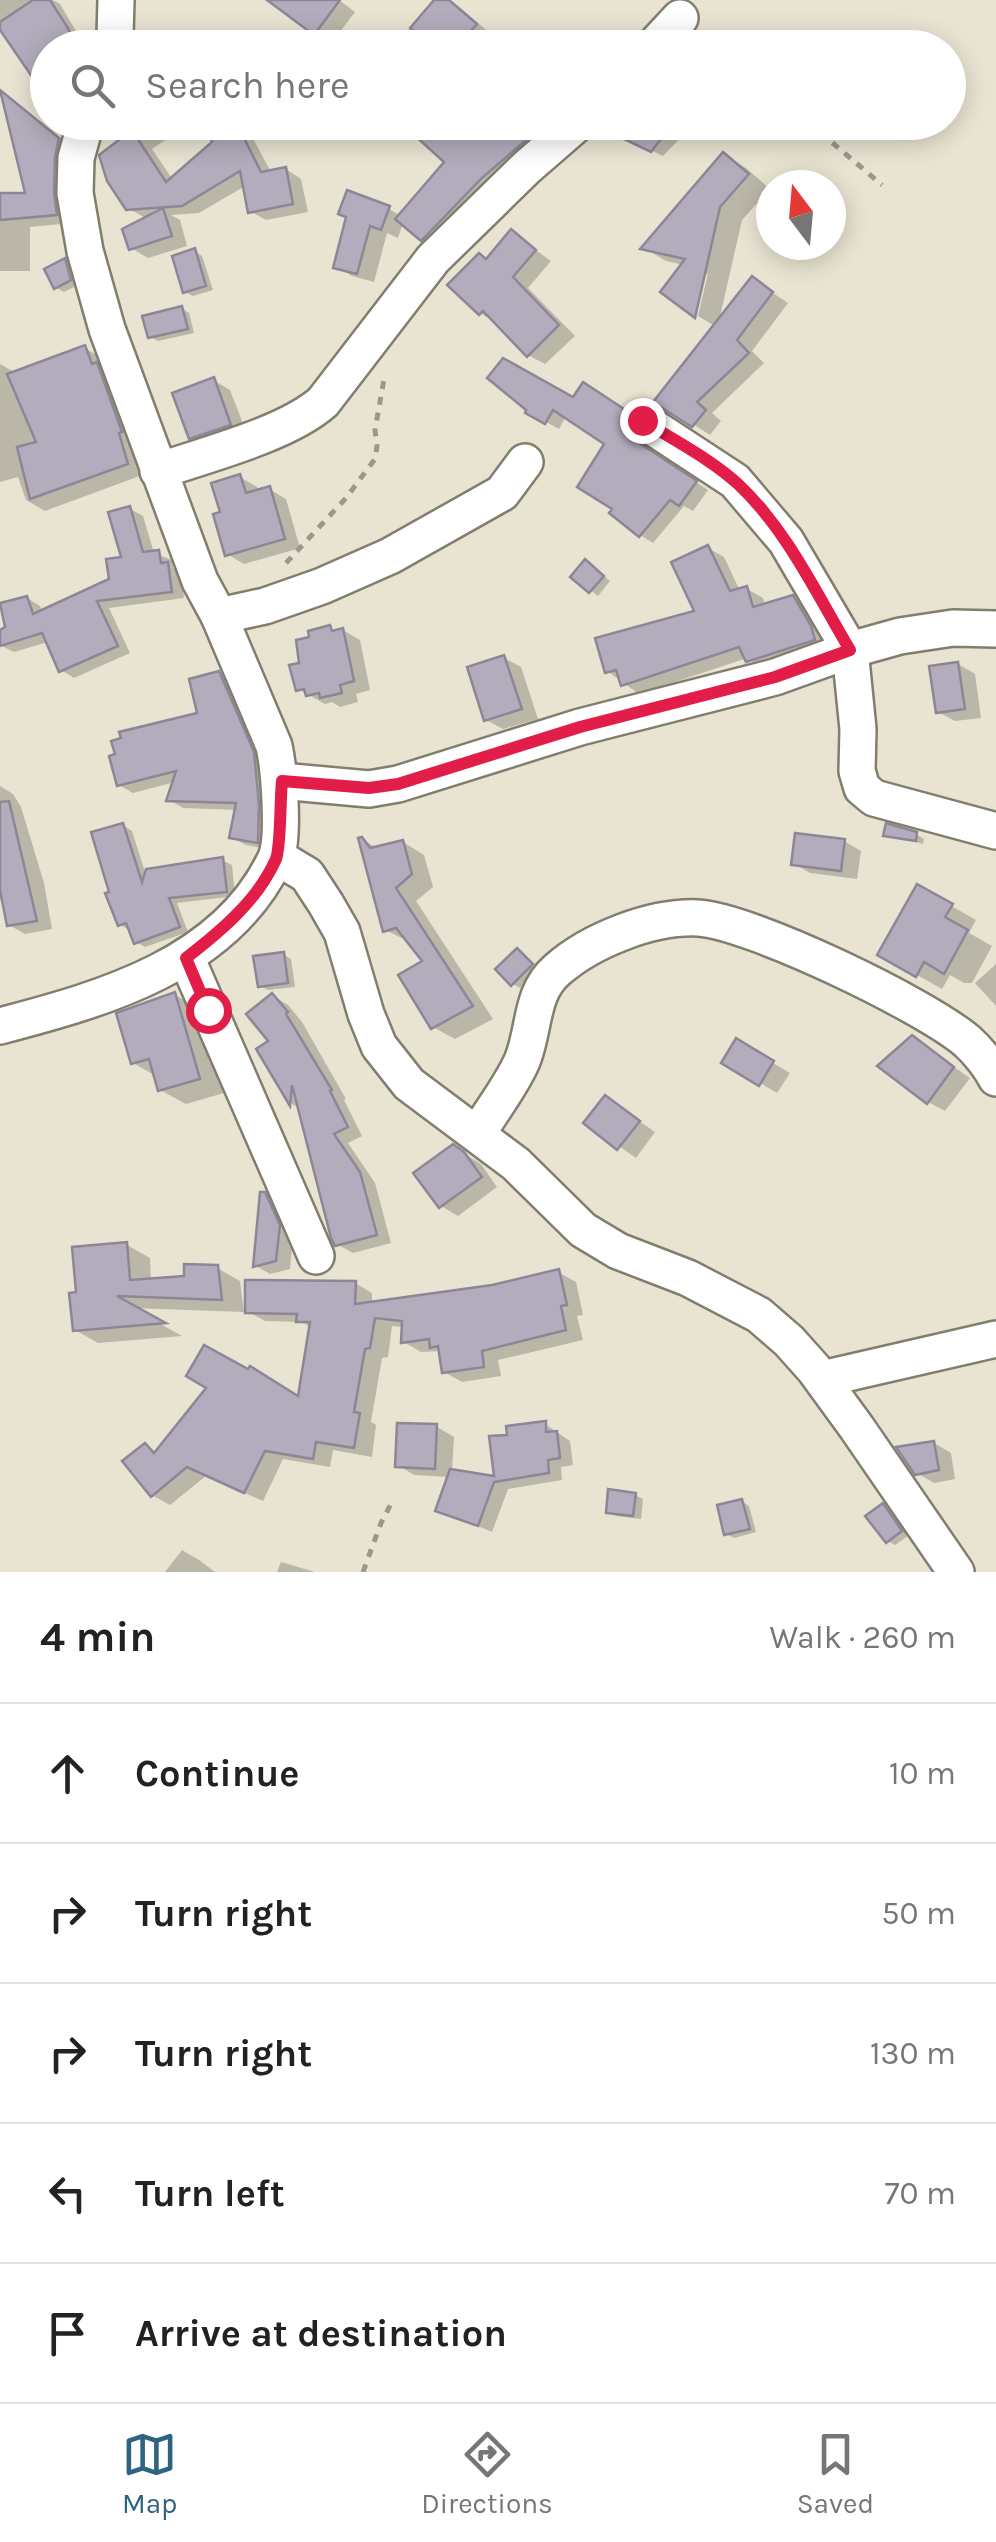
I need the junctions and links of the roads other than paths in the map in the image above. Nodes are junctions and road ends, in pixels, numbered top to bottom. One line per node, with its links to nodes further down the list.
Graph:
1 (116, 0): 3 (street)
2 (680, 18): 4 (street)
3 (113, 30)
4 (669, 30)
5 (81, 140): 9 (street)
6 (559, 140): 9 (street)
7 (642, 420): 12 (street)
8 (525, 462): 10 (street)
9 (158, 470): 10 (street)
10 (219, 616): 13 (street)
11 (996, 629): 12 (street)
12 (850, 650): 13 (street); 14 (street)
13 (282, 781): 15 (street)
14 (996, 831)
15 (277, 857): 16 (street); 19 (street)
16 (186, 958): 17 (street); 20 (street)
17 (0, 1026)
18 (996, 1078): 19 (street)
19 (478, 1133): 22 (street)
20 (316, 1256)
21 (996, 1338): 22 (street)
22 (822, 1379): 23 (street)
23 (956, 1572)

